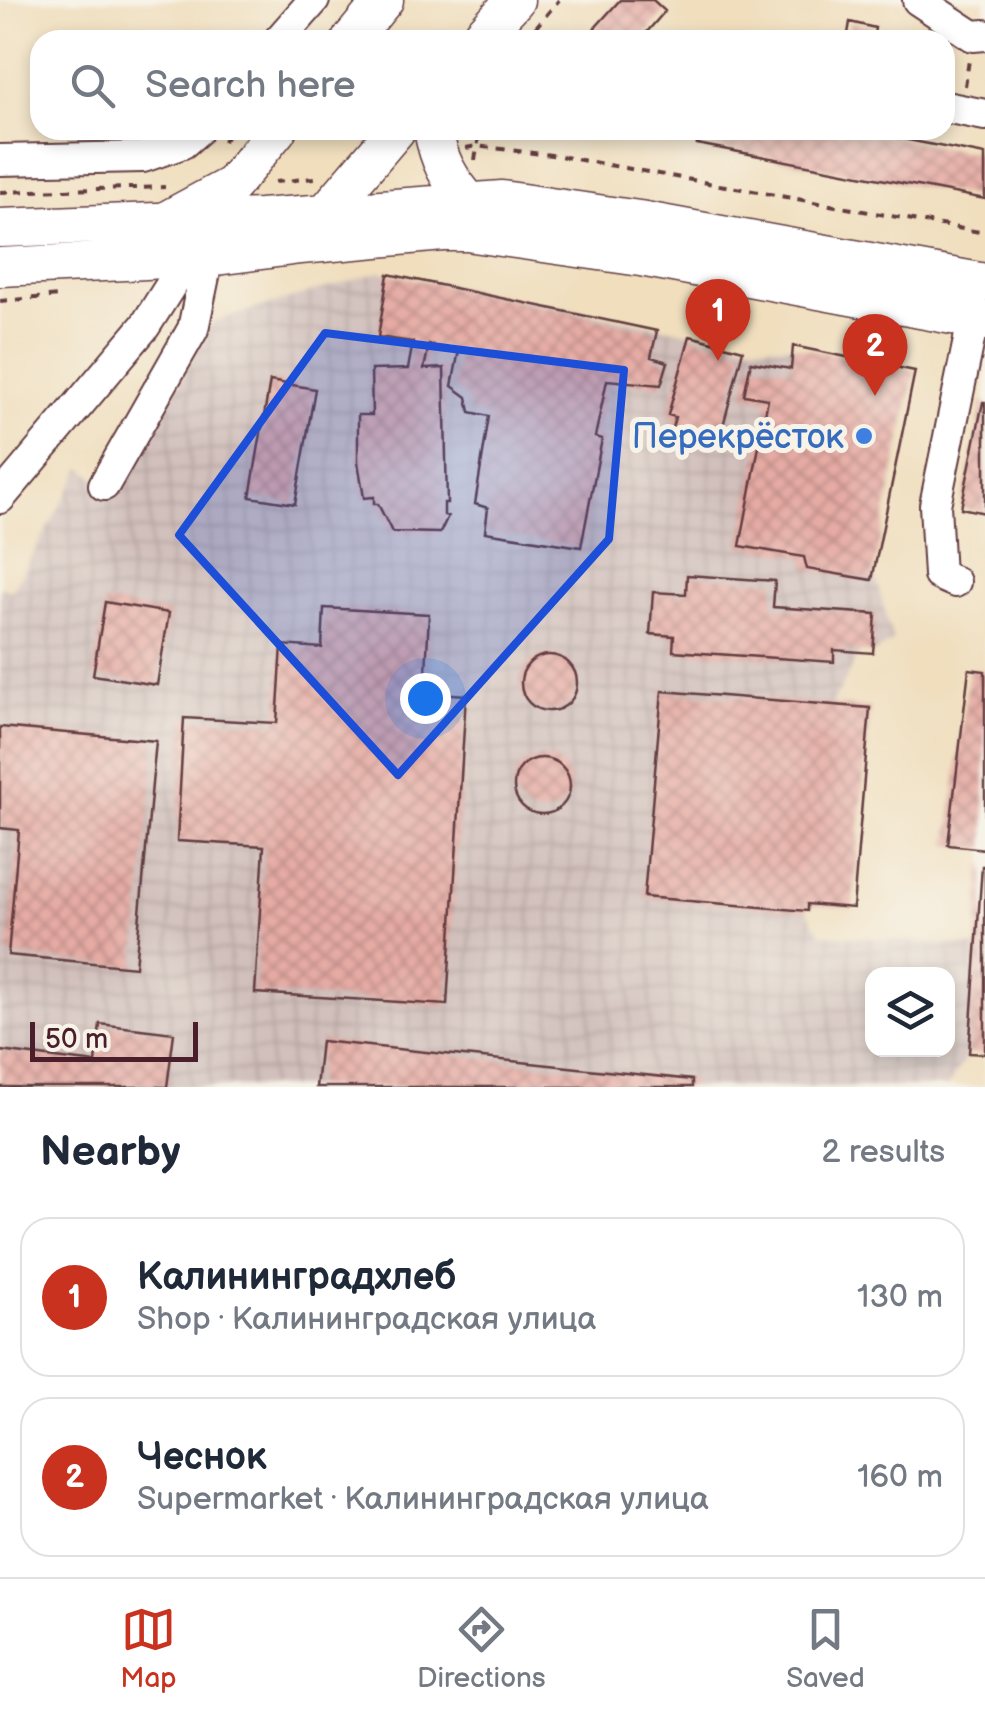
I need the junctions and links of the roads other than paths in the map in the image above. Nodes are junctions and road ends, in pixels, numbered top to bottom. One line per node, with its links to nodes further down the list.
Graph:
1 (314, 0): 4 (street)
2 (384, 0): 5 (main road)
3 (918, 0): 6 (street)
4 (288, 30)
5 (359, 30)
6 (979, 36)
7 (186, 140): 11 (street)
8 (269, 140): 12 (main road)
9 (387, 140): 14 (main road)
10 (435, 140): 13 (main road)
11 (0, 160)
12 (232, 184): 15 (main road); 16 (main road)
13 (469, 202): 14 (main road); 21 (main road)
14 (324, 214): 15 (main road); 18 (main road)
15 (260, 218): 16 (main road); 18 (main road)
16 (164, 221): 17 (main road)
17 (0, 228)
18 (300, 244): 19 (main road); 22 (main road)
19 (198, 257): 20 (main road); 23 (street); 24 (street)
20 (0, 267)
21 (985, 283)
22 (978, 320): 25 (street)
23 (104, 485)
24 (0, 498)
25 (956, 582)

